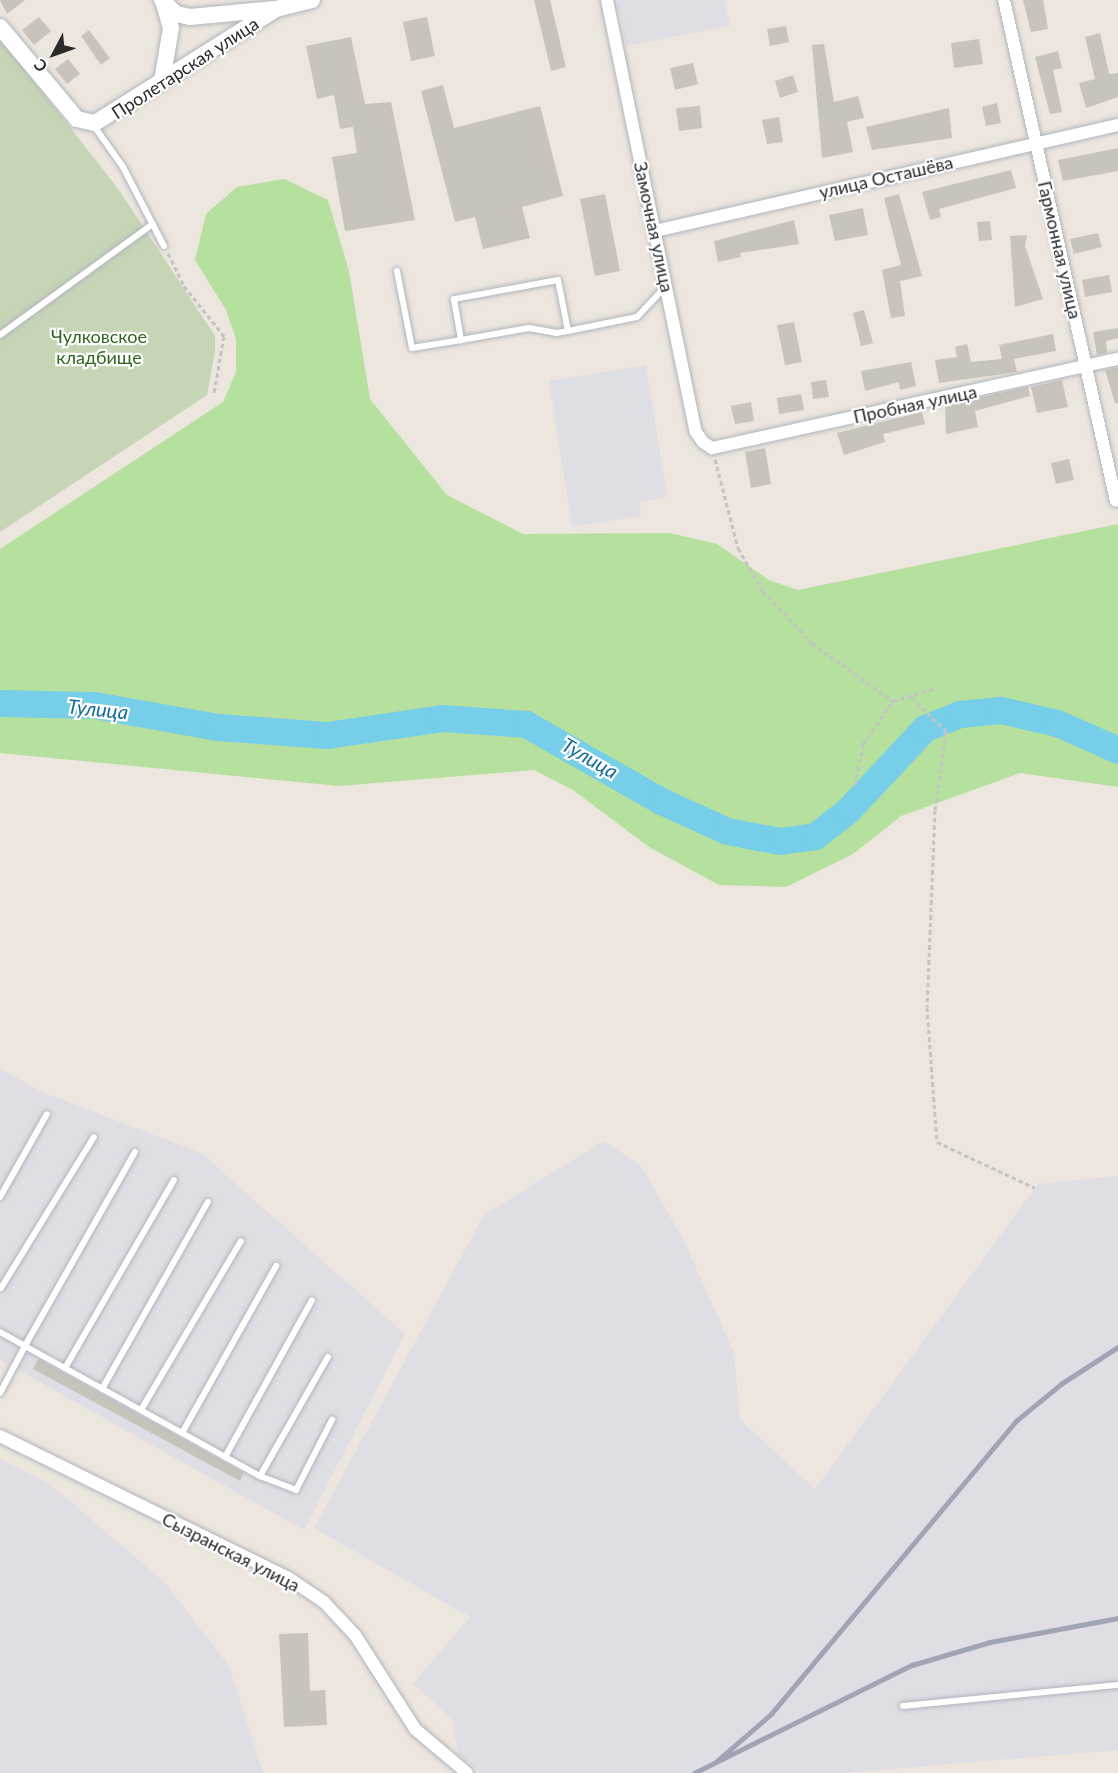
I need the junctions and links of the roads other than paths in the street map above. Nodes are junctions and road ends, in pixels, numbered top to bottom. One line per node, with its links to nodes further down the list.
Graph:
1 (312, 0): 5 (street, Пролетарская улица)
2 (607, 0): 12 (street, Замочная улица)
3 (1004, 0): 10 (street, Гармонная улица)
4 (163, 1): 5 (street); 7 (street)
5 (276, 9): 7 (street, Пролетарская улица)
6 (0, 27): 8 (street)
7 (162, 81): 8 (street, Пролетарская улица)
8 (92, 123): 11 (lane)
9 (1118, 125): 10 (street, улица Осташёва)
10 (1036, 142): 12 (street, улица Осташёва); 20 (street, Гармонная улица)
11 (153, 224): 13 (lane); 17 (lane)
12 (655, 231): 15 (street, Замочная улица)
13 (164, 246)
14 (397, 271): 18 (lane)
15 (666, 286): 16 (lane); 21 (street, Замочная улица)
16 (568, 332): 18 (lane); 18 (lane)
17 (0, 334)
18 (461, 340)
19 (1118, 358): 20 (street, Пробная улица)
20 (1086, 366): 21 (street, Пробная улица); 22 (street, Гармонная улица)
21 (712, 448)
22 (1116, 501)
23 (47, 1114): 27 (lane)
24 (94, 1137): 31 (lane)
25 (135, 1152): 34 (lane)
26 (174, 1180): 36 (lane)
27 (0, 1197)
28 (208, 1202): 37 (lane)
29 (241, 1241): 39 (lane)
30 (276, 1266): 41 (lane)
31 (0, 1289)
32 (312, 1300): 43 (lane)
33 (0, 1332): 34 (lane)
34 (24, 1346): 36 (lane); 38 (lane)
35 (328, 1356): 44 (lane)
36 (65, 1368): 37 (lane)
37 (102, 1389): 39 (lane)
38 (0, 1393)
39 (141, 1410): 41 (lane)
40 (332, 1420): 44 (lane)
41 (183, 1433): 43 (lane)
42 (0, 1436): 47 (street, Сызранская улица)
43 (225, 1457): 44 (lane)
44 (260, 1476)
45 (1118, 1685): 46 (lane)
46 (903, 1706)
47 (467, 1773)

